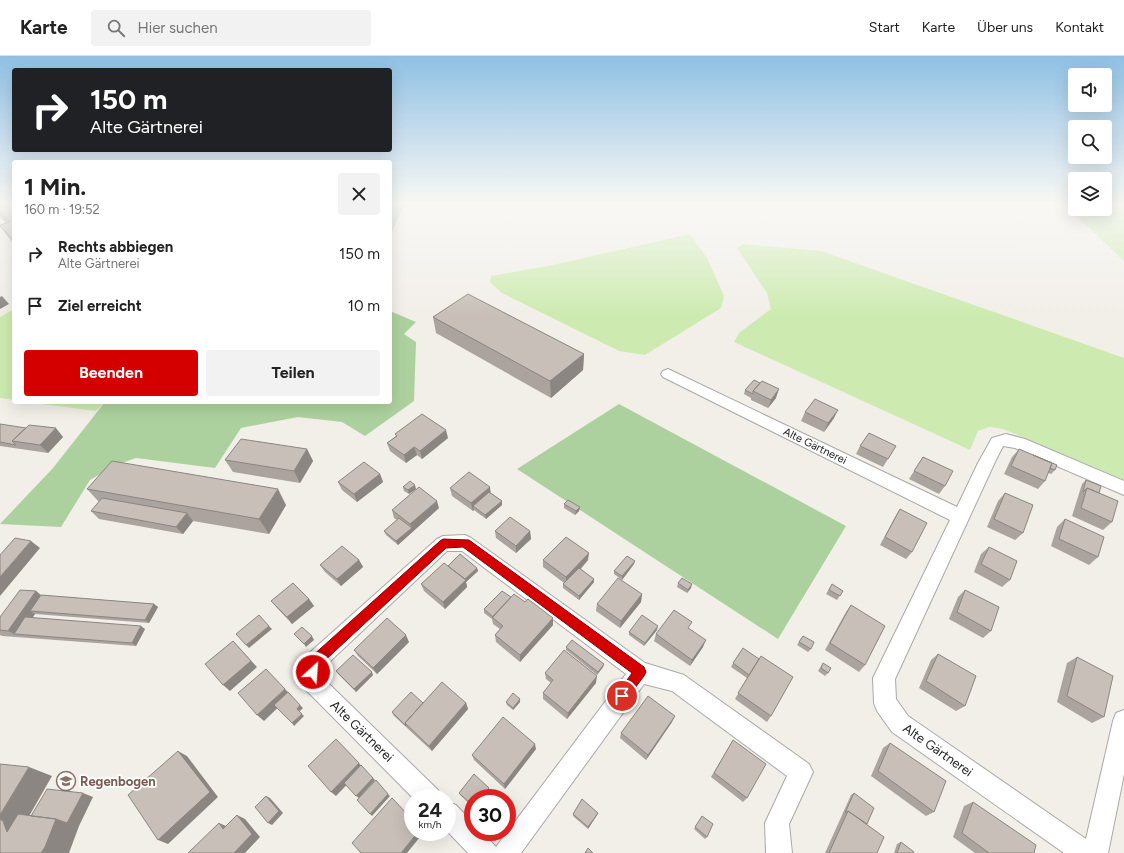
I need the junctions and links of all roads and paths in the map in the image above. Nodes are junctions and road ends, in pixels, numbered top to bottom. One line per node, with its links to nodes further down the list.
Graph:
1 (668, 374): 3 (street, Alte Gärtnerei)
2 (1124, 488): 3 (street, Alte Gärtnerei)
3 (961, 517): 11 (street, Alte Gärtnerei)
4 (640, 672): 6 (street, Alte Gärtnerei); 9 (street); 10 (street, Alte Gärtnerei)
5 (1124, 721): 12 (street)
6 (421, 789)
7 (456, 823): 8 (street)
8 (486, 853)
9 (506, 853)
10 (779, 853)
11 (1085, 853)
12 (1095, 853)

